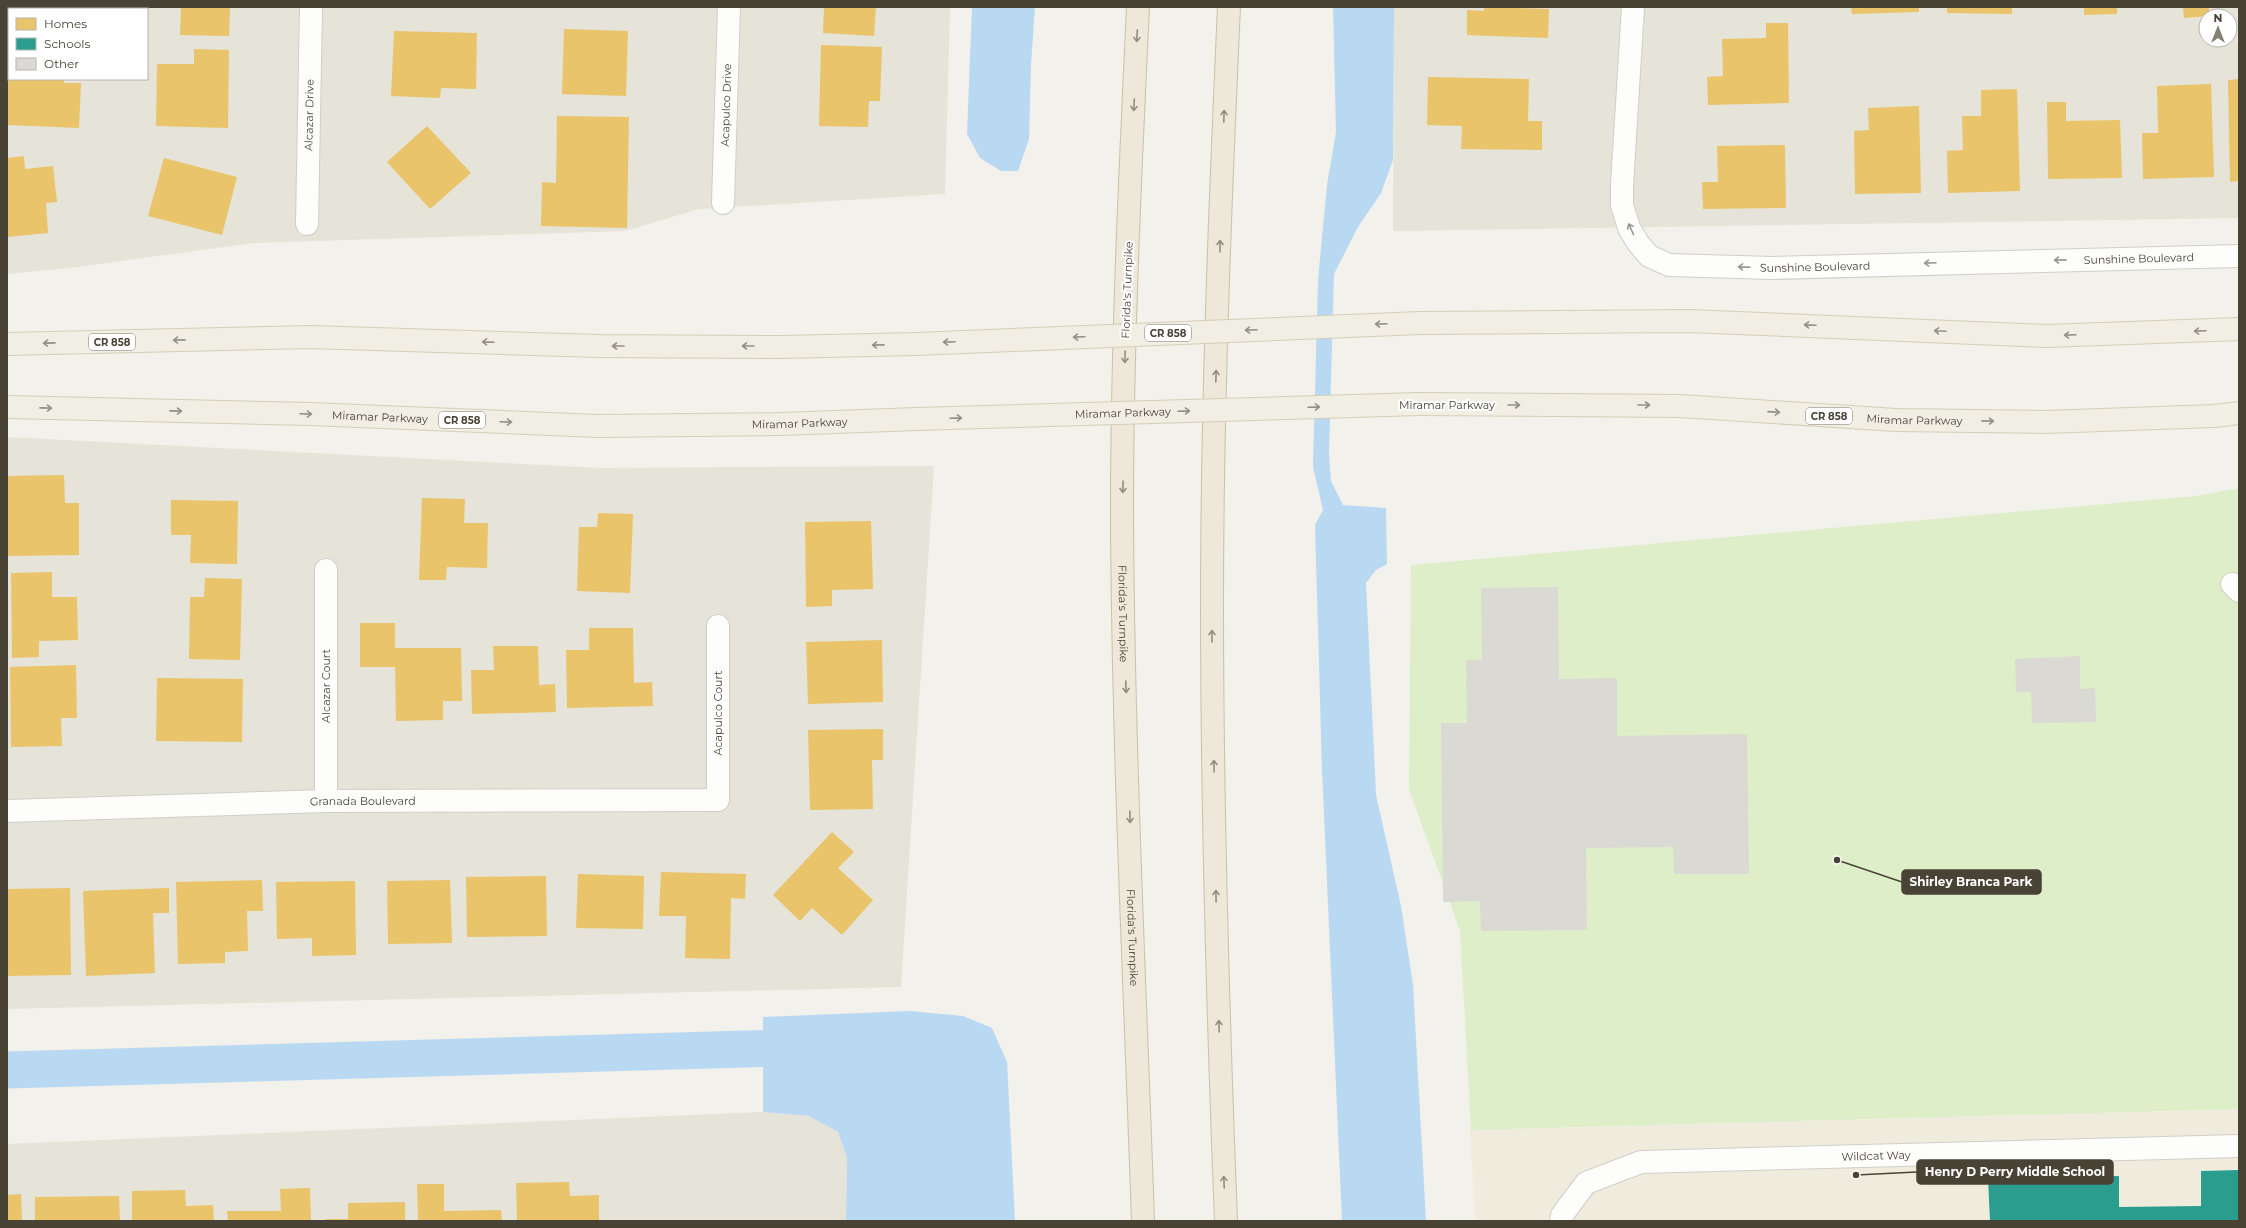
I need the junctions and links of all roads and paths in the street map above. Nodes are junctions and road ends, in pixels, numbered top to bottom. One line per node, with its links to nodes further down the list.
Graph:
1 (311, 7): 7 (street, Alcazar Drive)
2 (729, 7): 6 (street, Acapulco Drive)
3 (1138, 7): 19 (highway, Florida's Turnpike, one-way to 19)
4 (1229, 7): 20 (highway, one-way to 4)
5 (1633, 7): 8 (street, Sunshine Boulevard, one-way to 5)
6 (723, 203)
7 (307, 224)
8 (2239, 256)
9 (2239, 328): 10 (main road, CR 858, one-way to 10, bridge)
10 (7, 344)
11 (7, 407): 12 (main road, Miramar Parkway / CR 858, one-way to 12, bridge)
12 (2239, 413)
13 (326, 570): 16 (street, Alcazar Court)
14 (718, 626): 15 (street, Acapulco Court)
15 (718, 800): 16 (street, Granada Boulevard)
16 (326, 802): 17 (street, Granada Boulevard)
17 (7, 811)
18 (2239, 1146): 21 (street, Wildcat Way)
19 (1142, 1221)
20 (1226, 1221)
21 (1561, 1221)

